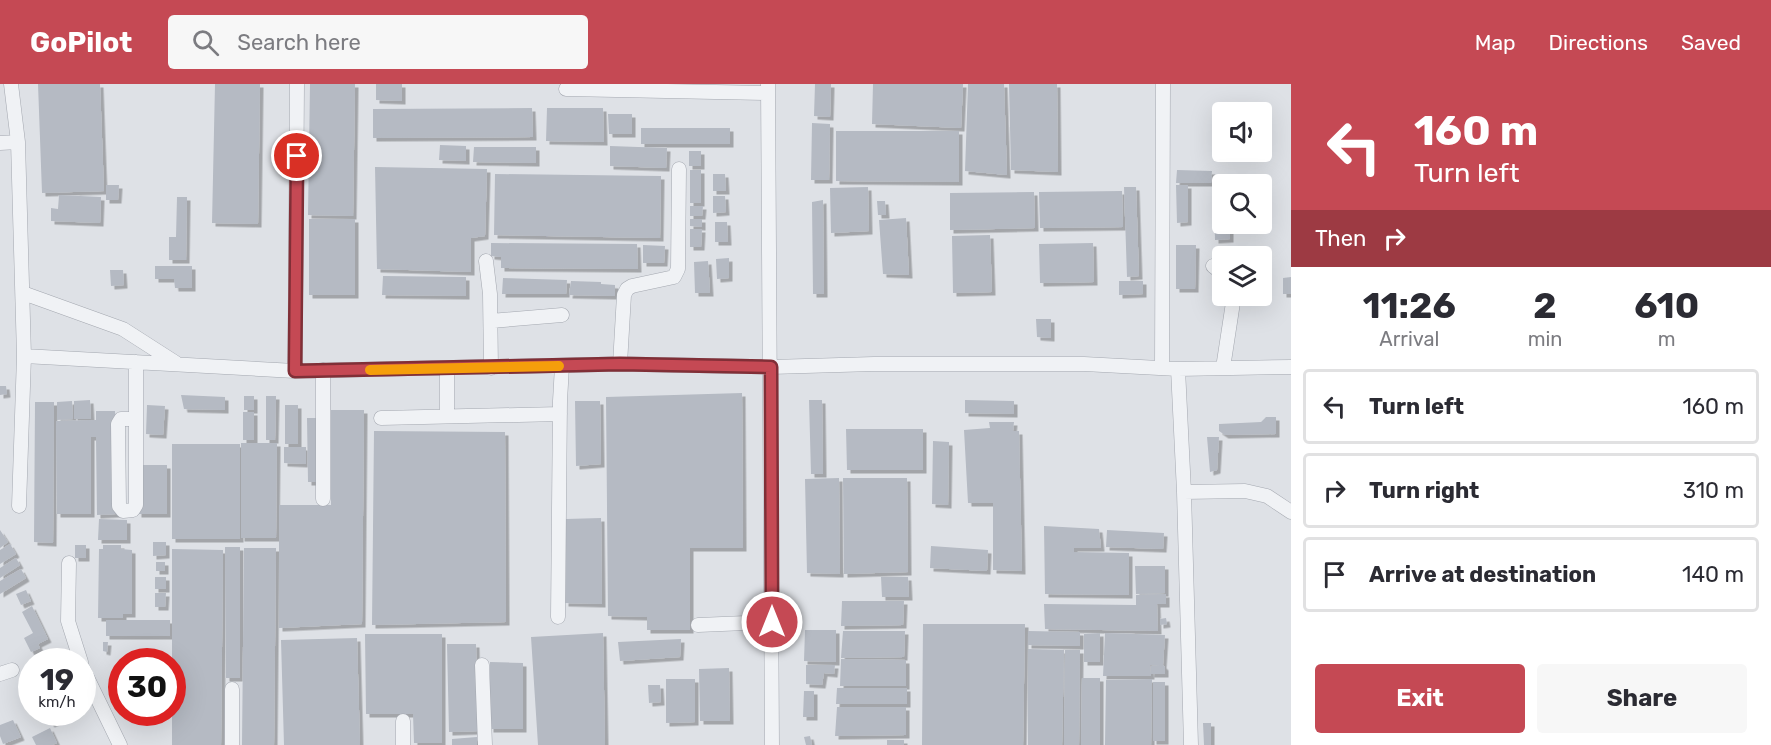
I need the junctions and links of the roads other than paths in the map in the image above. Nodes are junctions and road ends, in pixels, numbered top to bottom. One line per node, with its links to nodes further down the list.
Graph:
1 (12, 84): 6 (street)
2 (297, 84): 27 (street)
3 (1163, 84): 23 (street)
4 (566, 89): 5 (street)
5 (768, 89): 19 (street)
6 (18, 142): 7 (street); 10 (street)
7 (0, 143)
8 (679, 169): 16 (street)
9 (486, 261): 13 (street)
10 (23, 293): 14 (street); 17 (street)
11 (1232, 306): 24 (street)
12 (562, 315): 13 (street)
13 (491, 321): 22 (street)
14 (24, 356): 15 (street); 34 (street)
15 (136, 362): 17 (street); 31 (street)
16 (620, 364): 18 (street); 19 (street)
17 (177, 365): 27 (street)
18 (562, 366): 22 (street); 28 (street)
19 (771, 367): 23 (street); 38 (street)
20 (1291, 367): 24 (street)
21 (447, 368): 22 (street); 26 (street); 29 (street)
22 (491, 368)
23 (1162, 368): 25 (street)
24 (1223, 368): 25 (street)
25 (1178, 369): 32 (street)
26 (323, 370): 27 (street); 33 (street)
27 (295, 371)
28 (560, 414): 29 (street); 37 (street)
29 (447, 416): 30 (street)
30 (381, 418)
31 (135, 419): 31 (street)
32 (1184, 492): 35 (street); 50 (street)
33 (323, 499)
34 (20, 506)
35 (1291, 512)
36 (69, 563): 40 (street)
37 (558, 617)
38 (772, 622): 39 (street); 49 (street)
39 (698, 625)
40 (77, 648)
41 (482, 665): 48 (street)
42 (232, 689): 46 (street)
43 (96, 696): 45 (street)
44 (403, 721): 47 (street)
45 (120, 745)
46 (232, 745)
47 (403, 745)
48 (485, 745)
49 (772, 745)
50 (1191, 745)

